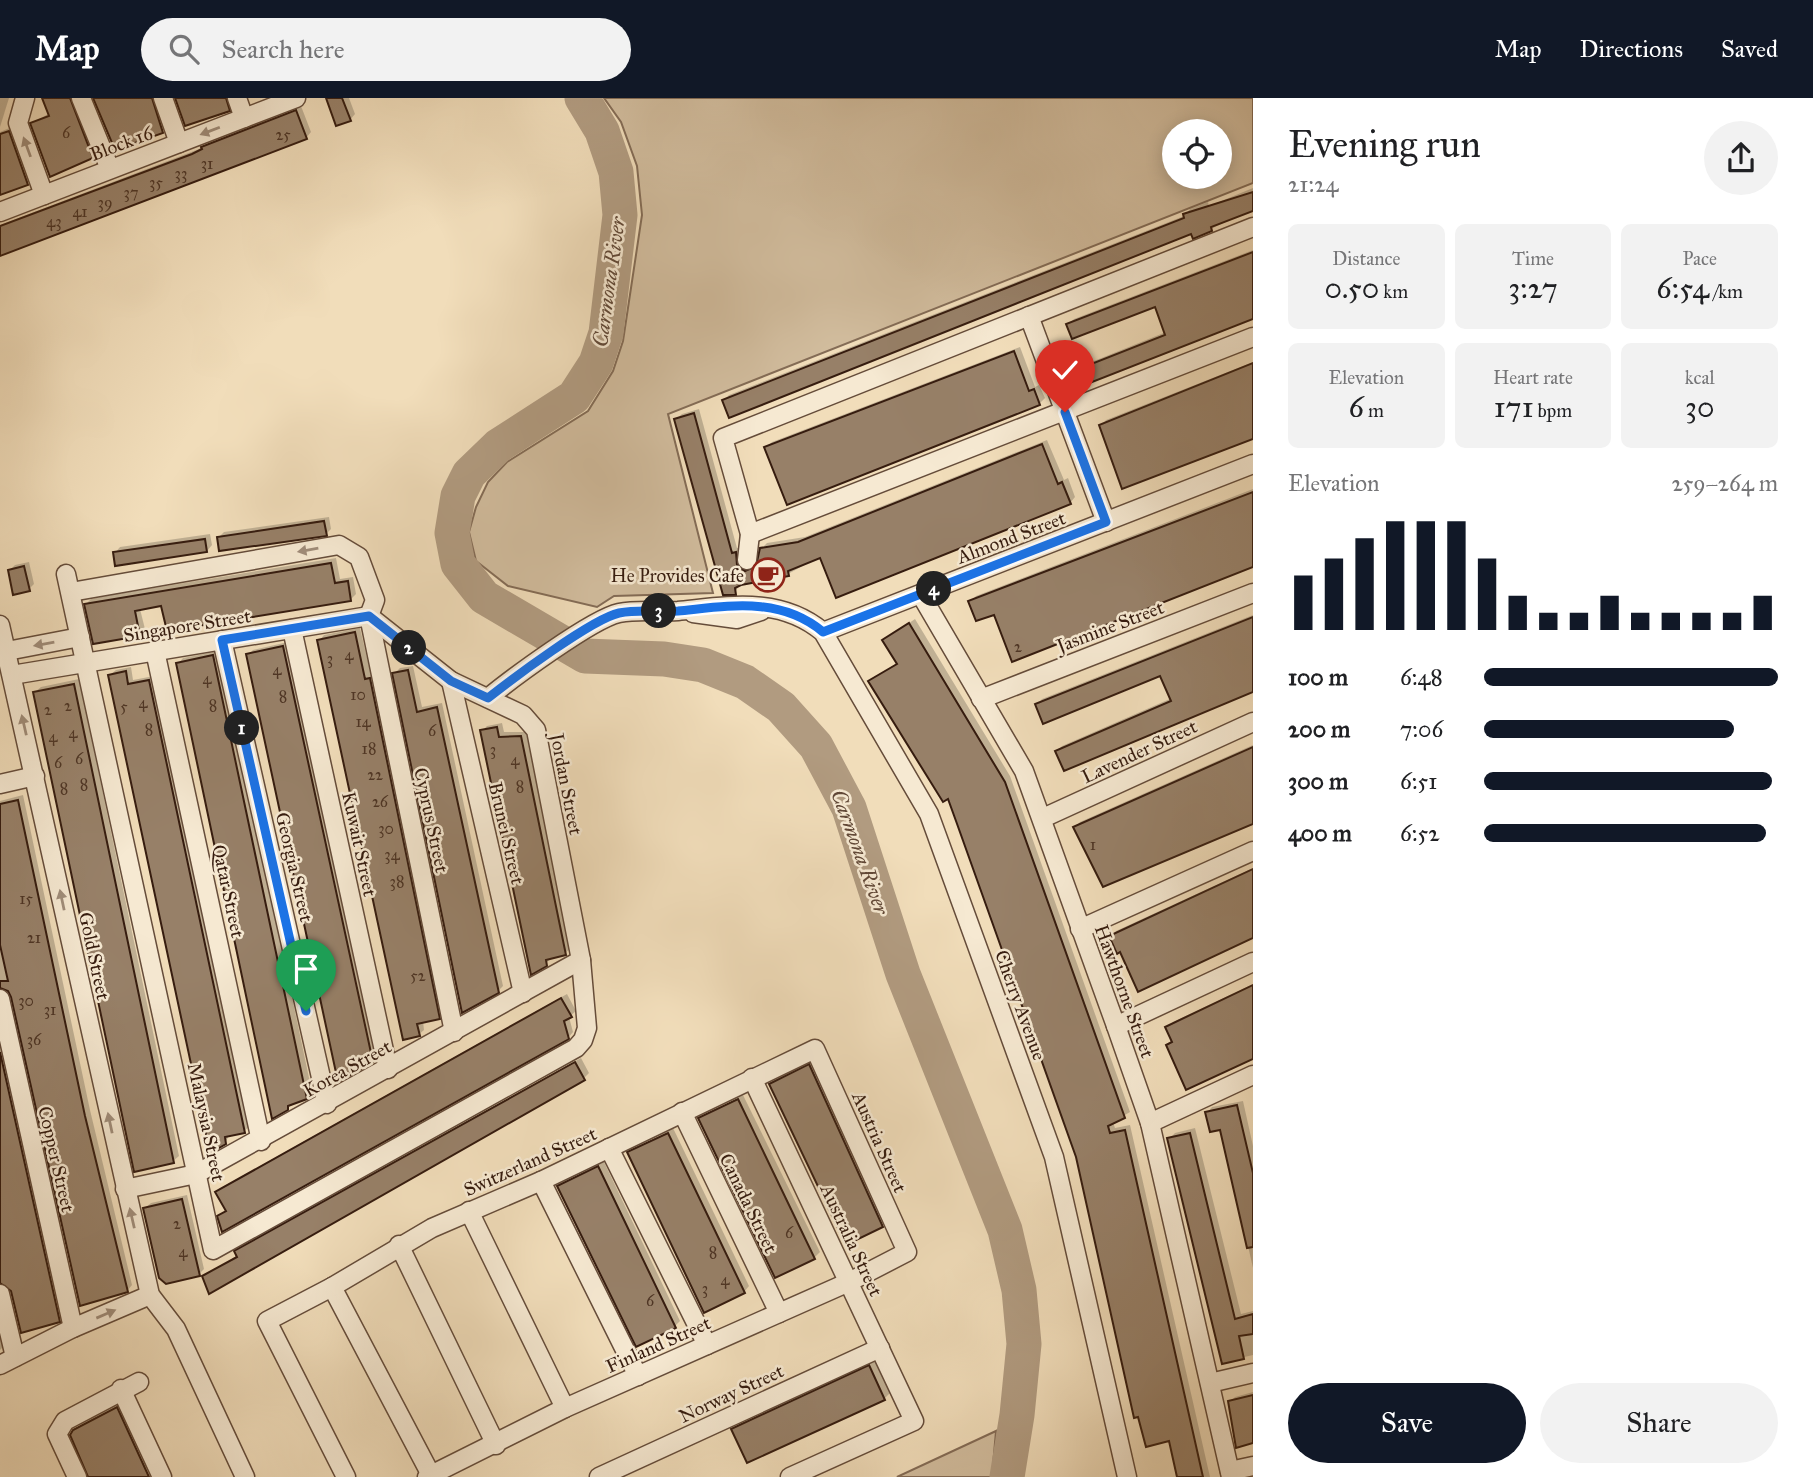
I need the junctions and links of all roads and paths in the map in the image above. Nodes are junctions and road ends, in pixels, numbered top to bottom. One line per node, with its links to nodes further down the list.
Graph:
1 (25, 98): 9 (street, one-way to 1)
2 (81, 98): 8 (street)
3 (163, 98): 7 (street)
4 (237, 98): 6 (street)
5 (296, 98): 6 (street, Block 16)
6 (244, 118): 7 (street, Block 16, one-way to 7)
7 (179, 143): 8 (street, Block 16)
8 (110, 169): 9 (street, Block 16)
9 (44, 195): 10 (street, Block 16)
10 (0, 212)
11 (1253, 227): 12 (street)
12 (1029, 316): 14 (street); 17 (street)
13 (1253, 337): 14 (street)
14 (1065, 412): 16 (street); 17 (street)
15 (1253, 464): 16 (street, Almond Street)
16 (1106, 522): 22 (street, Almond Street)
17 (750, 534): 18 (street)
18 (747, 560)
19 (66, 573): 20 (street, Malaysia Street)
20 (71, 592): 23 (street, one-way to 20); 27 (street, Malaysia Street)
21 (1253, 593): 35 (street, Jasmine Street)
22 (921, 595): 26 (street, Almond Street); 35 (street, Hawthorne Street)
23 (369, 616): 25 (street, Singapore Street); 33 (street, Jordan Street); 48 (street, Cyprus Street)
24 (0, 625): 29 (street, Gold Street)
25 (292, 629): 28 (street, Singapore Street); 50 (street, Kuwait Street)
26 (823, 632): 34 (street, Cherry Avenue); 89 (street, Cherry Avenue)
27 (80, 637): 29 (street, one-way to 29); 31 (street, Malaysia Street)
28 (222, 640): 30 (street, Singapore Street); 53 (street, Georgia Street)
29 (7, 651): 32 (street, Gold Street)
30 (155, 651): 31 (street, Singapore Street); 56 (street, Qatar Street)
31 (86, 663): 32 (street, Singapore Street); 58 (street, Malaysia Street)
32 (12, 675): 37 (street, Gold Street, one-way to 32)
33 (451, 681): 34 (street, Jordan Street); 44 (street, Brunei Street)
34 (488, 698): 42 (street, Jordan Street)
35 (981, 699): 39 (street, Hawthorne Street)
36 (1253, 722): 39 (street, Lavender Street)
37 (35, 776): 38 (street); 60 (street, Gold Street, one-way to 37)
38 (0, 784)
39 (1043, 818): 41 (street, Hawthorne Street)
40 (1253, 850): 41 (street)
41 (1080, 929): 46 (street, Hawthorne Street)
42 (581, 960): 44 (street, Korea Street); 47 (street, Jordan Street)
43 (1253, 962): 46 (street)
44 (523, 993): 48 (street, Korea Street)
45 (0, 999): 69 (street, Copper Street)
46 (1116, 1026): 55 (street, Hawthorne Street)
47 (587, 1028): 58 (street, Malaysia Street)
48 (454, 1032): 50 (street, Korea Street)
49 (815, 1049): 52 (street, Switzerland Street); 63 (street, Austria Street)
50 (388, 1069): 53 (street, Korea Street)
51 (1253, 1075): 55 (street)
52 (752, 1078): 54 (street, Switzerland Street); 64 (street, Australia Street)
53 (327, 1104): 56 (street, Korea Street)
54 (682, 1112): 57 (street, Switzerland Street); 68 (street, Canada Street)
55 (1150, 1123): 76 (street, Hawthorne Street)
56 (261, 1141): 58 (street, Korea Street)
57 (609, 1148): 59 (street, Switzerland Street); 70 (street)
58 (196, 1174): 60 (street, Korea Street)
59 (541, 1181): 61 (street, Switzerland Street); 74 (street)
60 (125, 1189): 67 (street, Gold Street, one-way to 60)
61 (469, 1211): 62 (street, Switzerland Street); 78 (street)
62 (400, 1245): 65 (street, Switzerland Street); 79 (street)
63 (907, 1252): 64 (street, Finland Street)
64 (849, 1282): 68 (street, Finland Street); 71 (street, Australia Street)
65 (332, 1287): 82 (street); 86 (street, Switzerland Street)
66 (0, 1294): 72 (street)
67 (150, 1295): 69 (street, one-way to 67); 85 (street)
68 (779, 1313): 70 (street, Finland Street)
69 (73, 1328): 72 (street)
70 (707, 1345): 74 (street, Finland Street)
71 (880, 1348): 87 (street, Norway Street); 88 (street, Australia Street)
72 (7, 1361)
73 (1253, 1373): 76 (street)
74 (638, 1376): 78 (street, Finland Street)
75 (139, 1382): 77 (street)
76 (1210, 1383): 81 (street, Hawthorne Street)
77 (121, 1390): 83 (street); 84 (street)
78 (565, 1408): 79 (street, Finland Street)
79 (496, 1445): 82 (street, Finland Street)
80 (1253, 1466): 81 (street)
81 (1230, 1474)
82 (429, 1476)
83 (77, 1477)
84 (162, 1477)
85 (246, 1477)
86 (346, 1477)
87 (600, 1477)
88 (790, 1477)
89 (1127, 1477)

